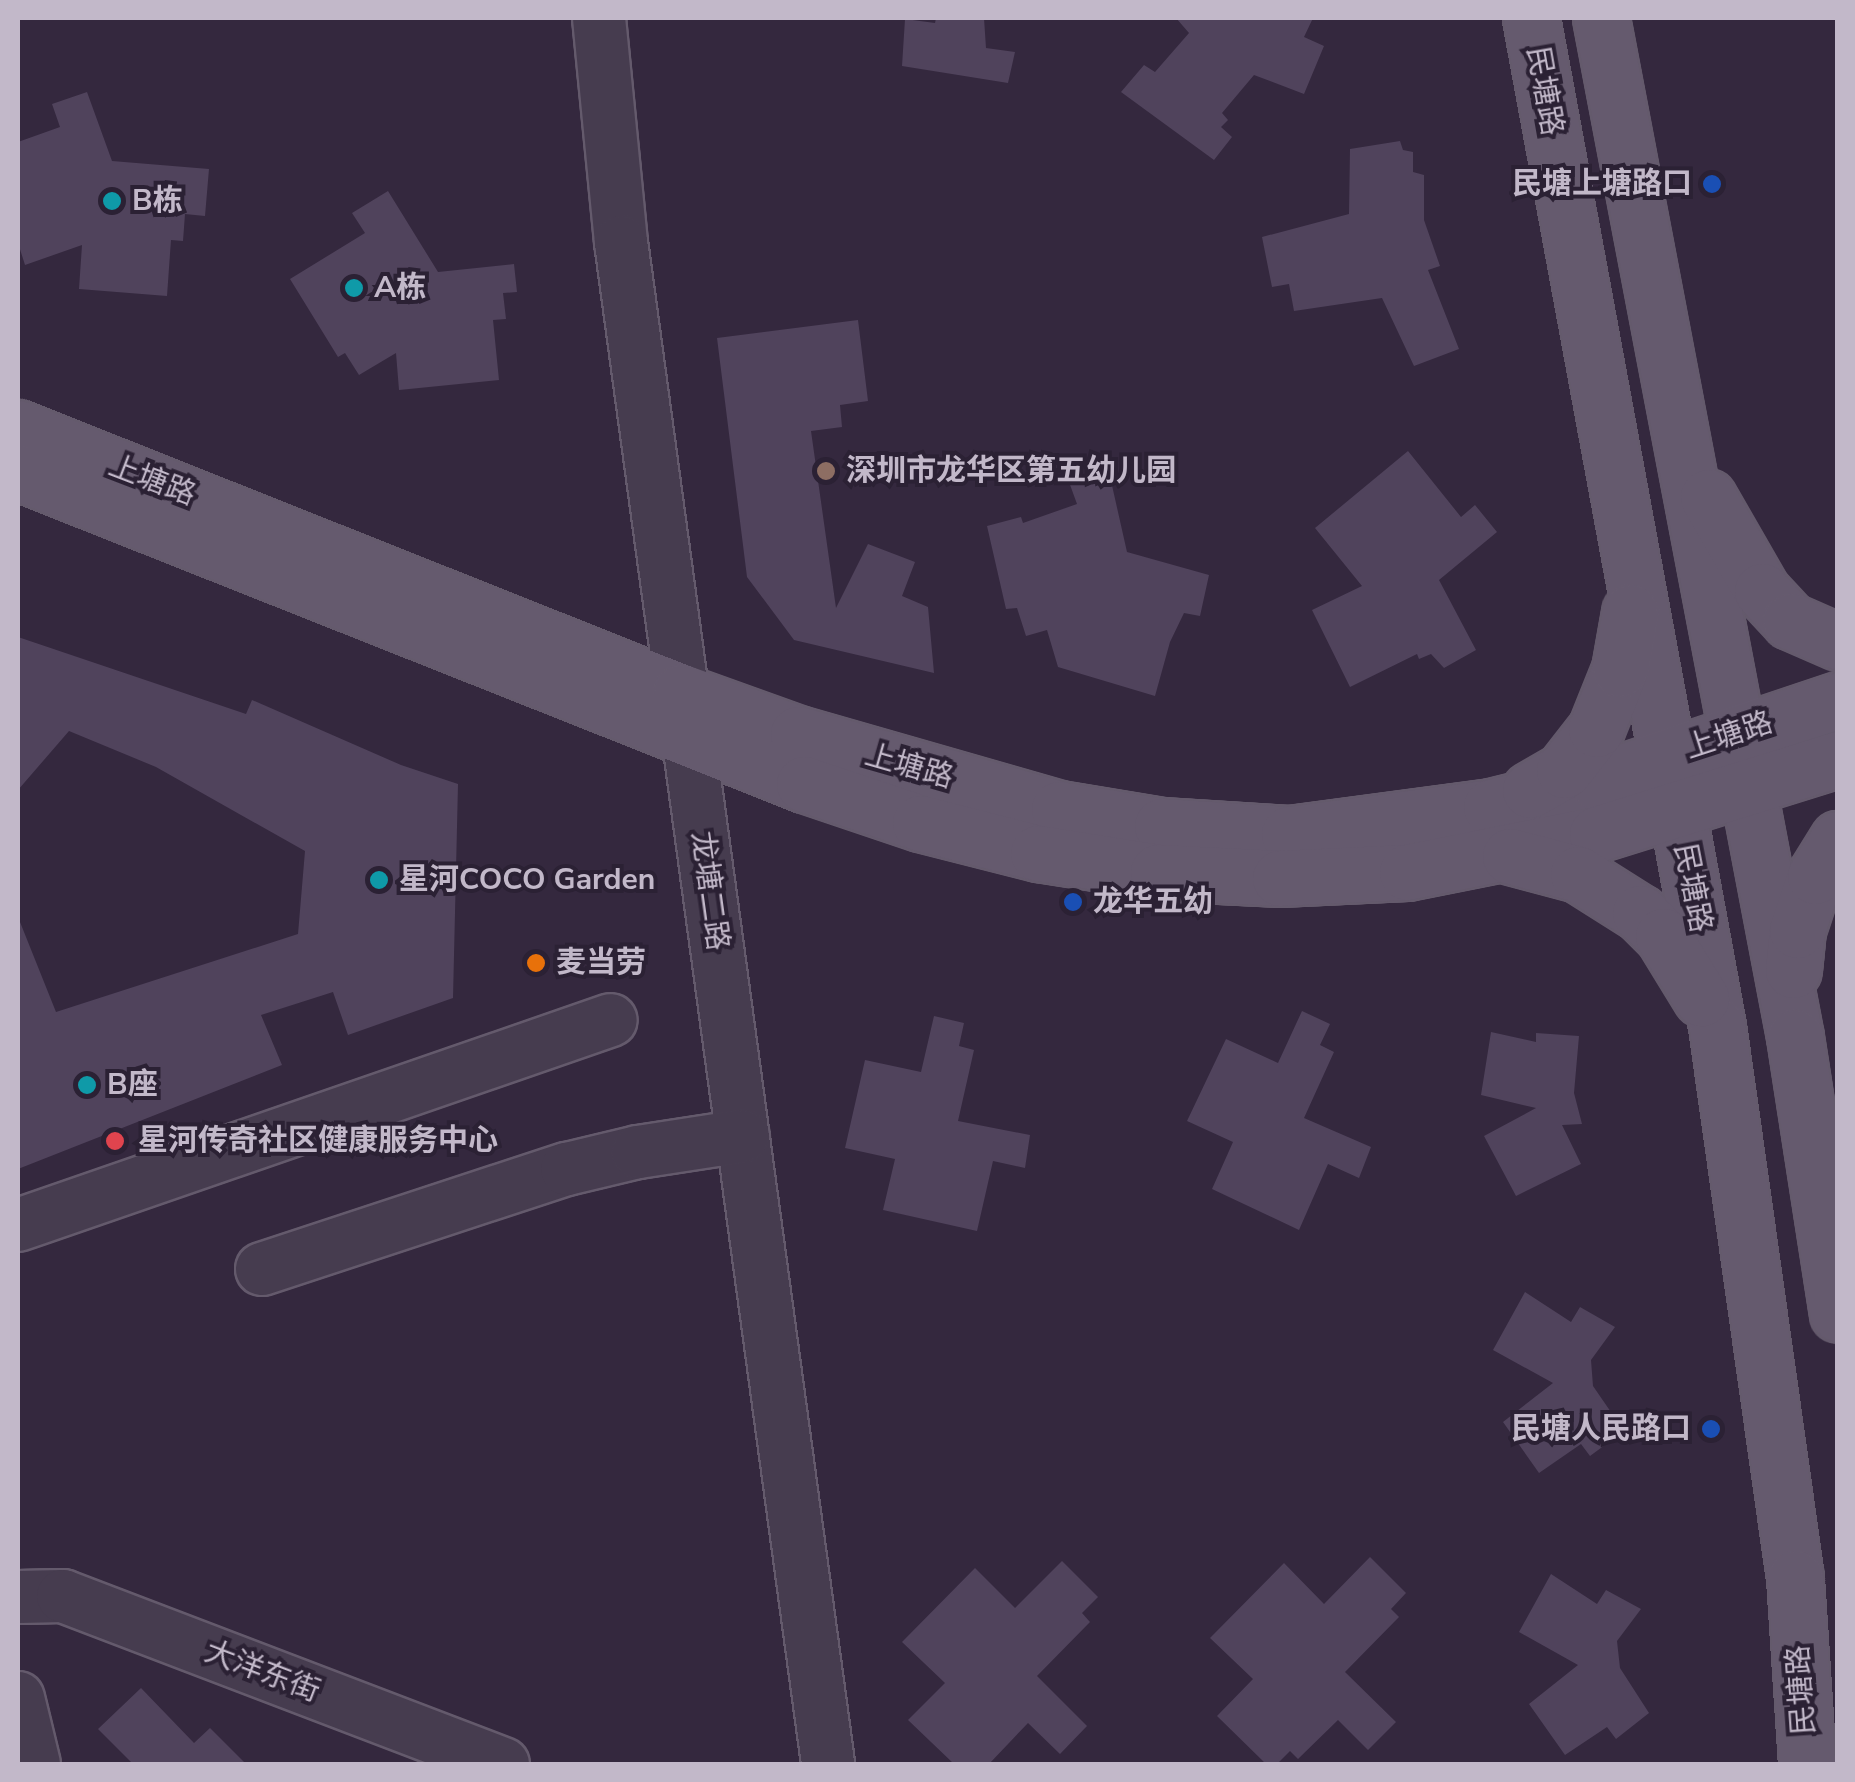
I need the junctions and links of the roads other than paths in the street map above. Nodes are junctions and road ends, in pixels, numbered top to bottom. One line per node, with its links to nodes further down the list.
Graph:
1 (599, 18): 10 (street, 龙塘二路)
2 (1530, 18): 7 (main road, 民塘路)
3 (1601, 18): 5 (main road)
4 (18, 428): 10 (main road, 上塘路)
5 (1682, 443): 8 (main road); 11 (main road)
6 (18, 472): 10 (main road, 上塘路)
7 (1634, 579): 12 (main road, 民塘路); 16 (main road)
8 (1838, 642)
9 (1838, 700): 11 (main road, 上塘路)
10 (684, 715): 16 (main road, 上塘路); 21 (street, 龙塘二路)
11 (1737, 734): 12 (main road, 上塘路); 14 (main road)
12 (1667, 756): 15 (main road, 民塘路); 16 (main road, 上塘路)
13 (1838, 760): 14 (main road, 上塘路)
14 (1747, 788): 15 (main road, 上塘路); 18 (main road)
15 (1677, 812): 16 (main road, 上塘路); 20 (main road, 民塘路)
16 (1497, 831): 20 (main road)
17 (1838, 839): 18 (main road)
18 (1789, 1008): 24 (main road)
19 (611, 1020): 22 (street)
20 (1717, 1026): 30 (main road, 民塘路)
21 (743, 1136): 23 (street); 29 (street, 龙塘二路)
22 (18, 1225)
23 (262, 1269)
24 (1838, 1314)
25 (18, 1597): 28 (street, 大洋东街)
26 (18, 1698): 27 (street)
27 (34, 1764)
28 (503, 1764)
29 (828, 1764)
30 (1807, 1764)

